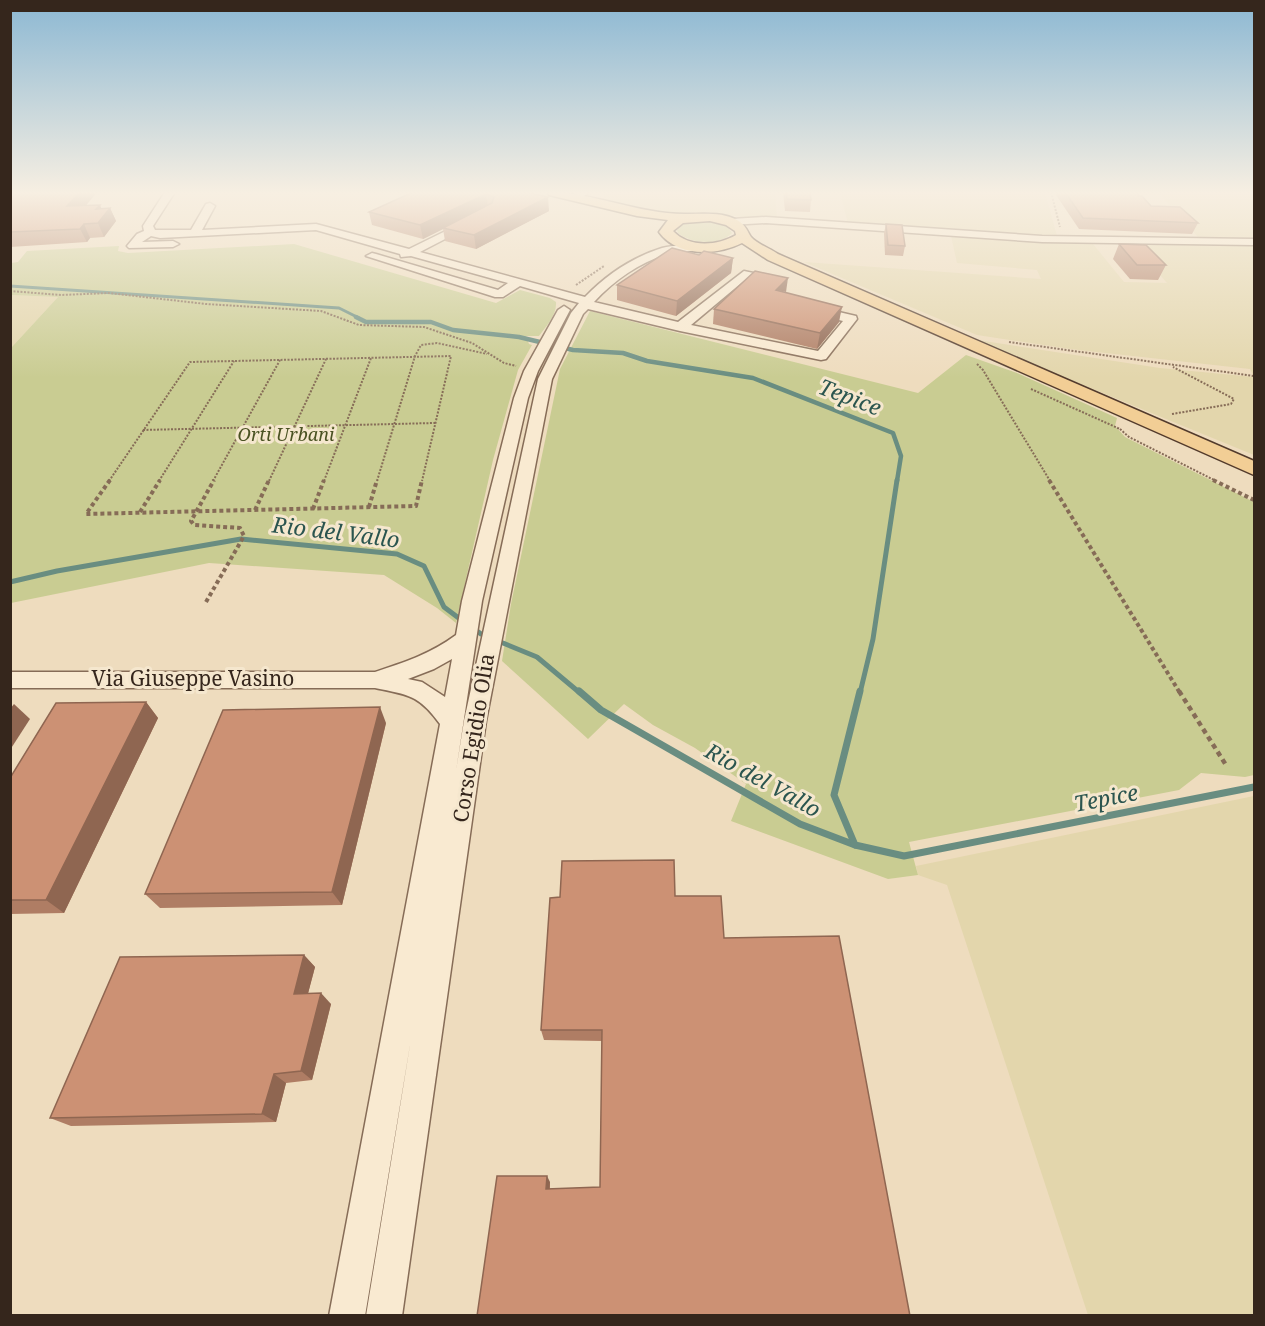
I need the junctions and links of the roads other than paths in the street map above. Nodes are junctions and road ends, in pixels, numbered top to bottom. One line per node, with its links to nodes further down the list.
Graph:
1 (364, 254): 9 (street)
2 (406, 254): 9 (street)
3 (417, 254): 10 (street)
4 (640, 254): 12 (street, Corso Egidio Olia)
5 (659, 254): 12 (street, Corso Egidio Olia)
6 (761, 254): 8 (main road)
7 (768, 254): 8 (main road)
8 (773, 257): 16 (main road)
9 (391, 261): 10 (street)
10 (519, 282): 12 (street)
11 (783, 283): 14 (street)
12 (582, 301): 14 (street); 15 (street, Corso Egidio Olia)
13 (802, 307): 14 (street)
14 (680, 327)
15 (553, 345): 17 (street, Corso Egidio Olia); 17 (street, Corso Egidio Olia)
16 (1254, 469)
17 (477, 645): 19 (street, Via Giuseppe Vasino); 20 (street, Corso Egidio Olia); 21 (street, Corso Egidio Olia)
18 (10, 680): 19 (street, Via Giuseppe Vasino)
19 (375, 680): 20 (street, Via Giuseppe Vasino)
20 (452, 722): 21 (street, Corso Egidio Olia)
21 (449, 812): 22 (street, Corso Egidio Olia)
22 (440, 864): 23 (street, Corso Egidio Olia); 24 (street, Corso Egidio Olia)
23 (407, 975): 24 (street); 25 (street, Corso Egidio Olia)
24 (436, 975): 26 (street, Corso Egidio Olia)
25 (347, 1316)
26 (384, 1316)

